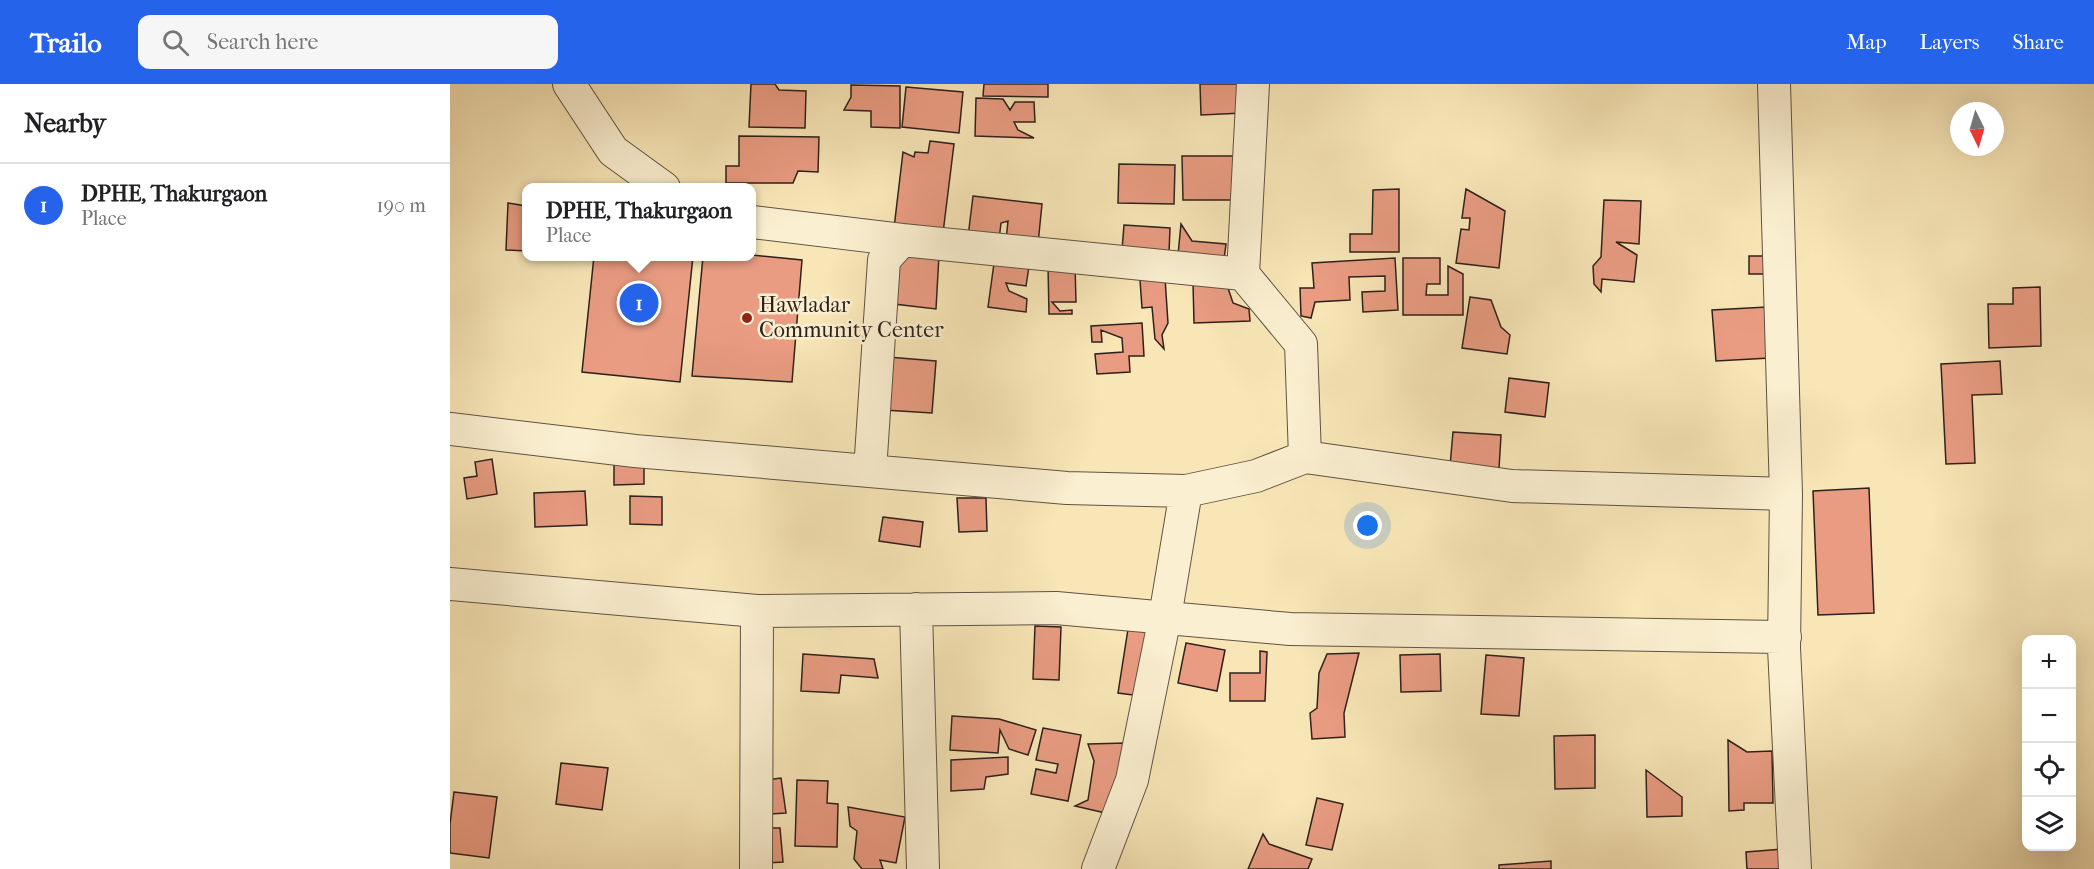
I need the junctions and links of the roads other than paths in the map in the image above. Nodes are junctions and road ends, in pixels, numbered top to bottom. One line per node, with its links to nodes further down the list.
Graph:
1 (569, 84): 4 (street)
2 (1253, 84): 7 (street)
3 (1774, 84): 12 (street)
4 (657, 183)
5 (756, 222): 6 (street)
6 (902, 240): 7 (street); 10 (street)
7 (1243, 274): 9 (street)
8 (450, 429): 10 (street)
9 (1305, 457): 11 (street); 12 (street)
10 (870, 471): 11 (street)
11 (1186, 491): 16 (street)
12 (1786, 494): 17 (street)
13 (450, 584): 15 (street)
14 (916, 609): 15 (street); 16 (street); 19 (street)
15 (758, 611): 18 (street)
16 (1165, 617): 17 (street); 20 (street)
17 (1785, 637): 21 (street)
18 (756, 869)
19 (922, 869)
20 (1098, 869)
21 (1795, 869)

